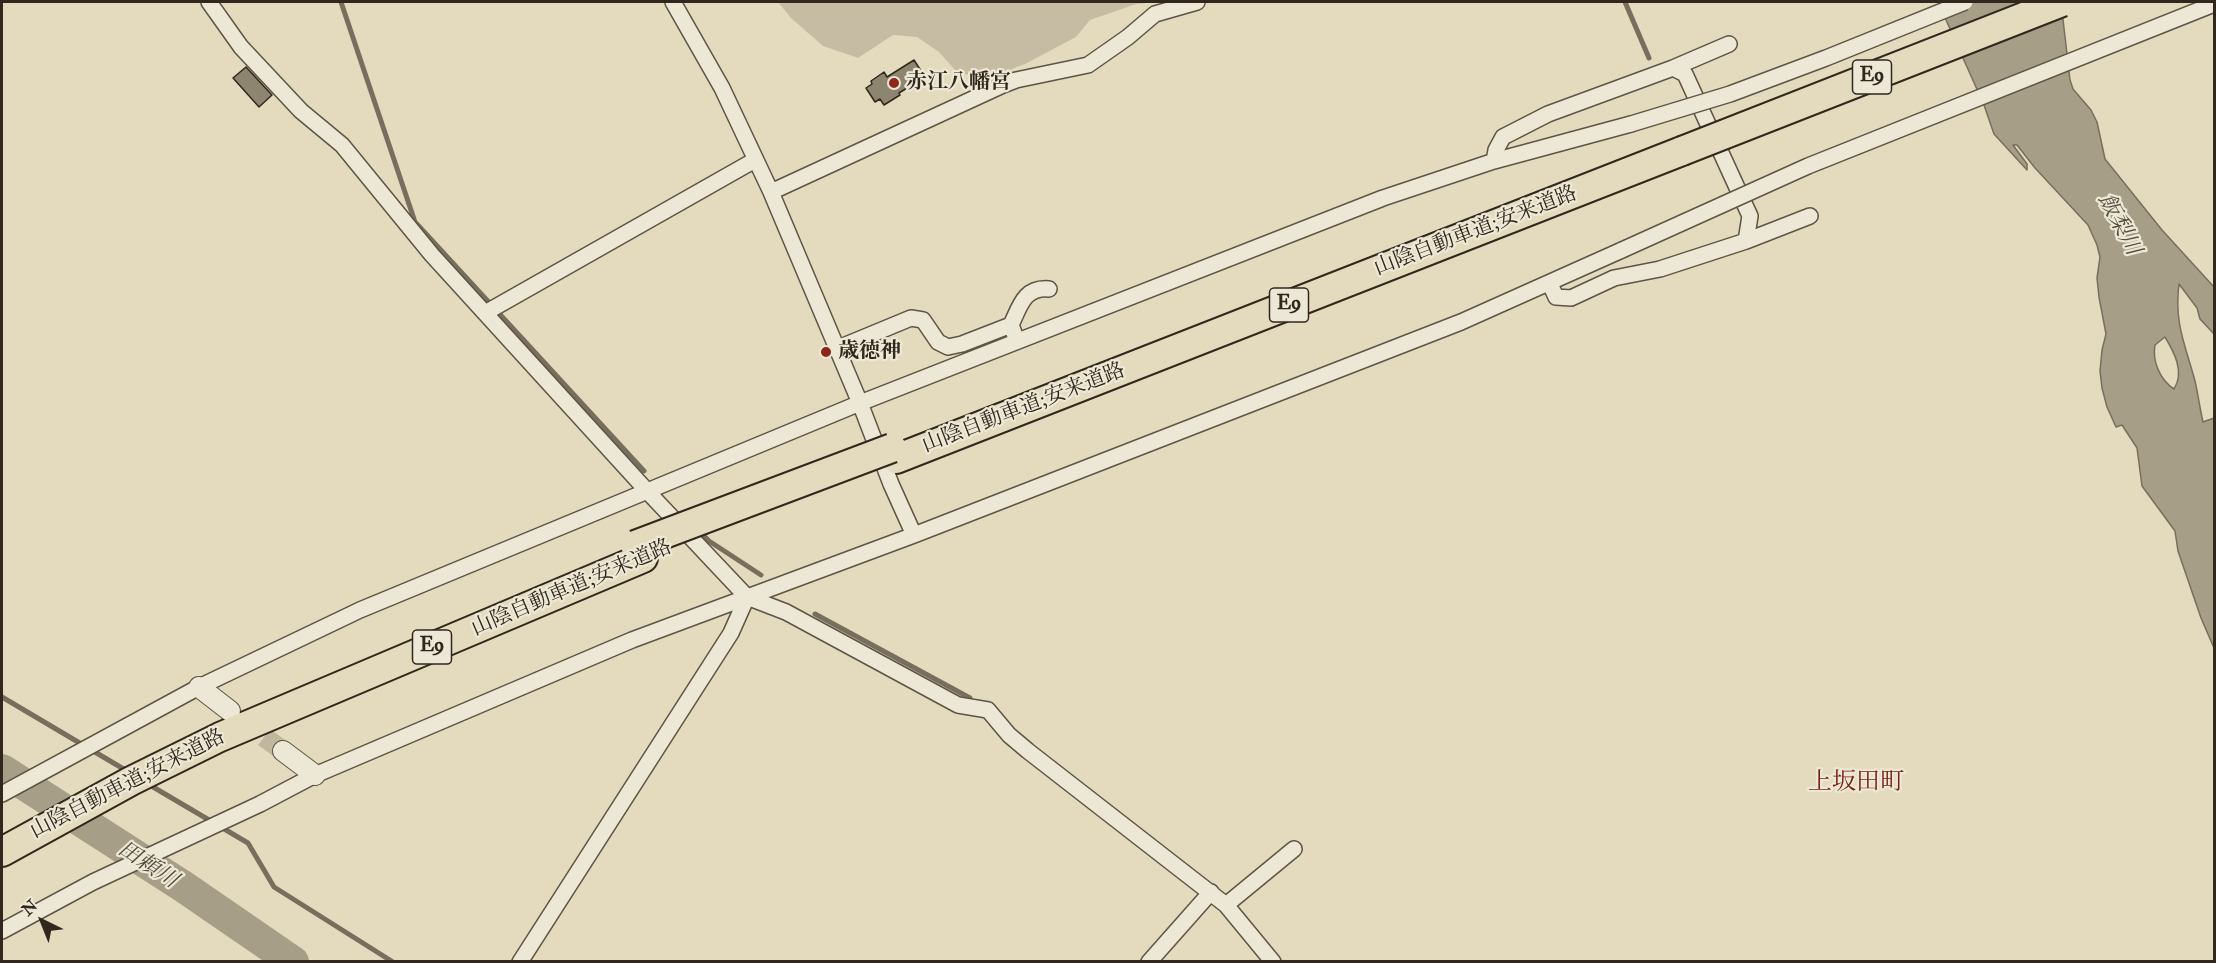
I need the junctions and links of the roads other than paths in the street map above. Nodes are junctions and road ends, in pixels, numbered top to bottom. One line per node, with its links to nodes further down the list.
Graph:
1 (209, 2): 20 (street)
2 (673, 2): 13 (street)
3 (1197, 2): 15 (street)
4 (1965, 2): 14 (street, bridge)
5 (2028, 2): 12 (highway, 山陰自動車道;安来道路 / E9)
6 (2062, 2): 12 (highway, 山陰自動車道;安来道路 / E9, bridge)
7 (2210, 2): 9 (street)
8 (2214, 4): 18 (street, bridge)
9 (2214, 11)
10 (1729, 44): 11 (street)
11 (1673, 68): 14 (street); 17 (street)
12 (1680, 146): 29 (highway, 山陰自動車道;安来道路 / E9, bridge)
13 (755, 160): 15 (street); 20 (street)
14 (1494, 161): 22 (street)
15 (771, 192): 23 (street)
16 (1810, 216): 17 (street)
17 (1746, 242): 18 (street)
18 (1550, 284): 26 (street)
19 (1049, 289): 21 (street)
20 (491, 310): 25 (street)
21 (1011, 325): 22 (street); 23 (street)
22 (1017, 341): 24 (street)
23 (836, 349): 24 (street)
24 (860, 403): 25 (street); 26 (street)
25 (648, 492): 27 (street); 28 (street)
26 (914, 535): 27 (street)
27 (747, 597): 31 (street); 36 (street); 39 (street)
28 (199, 687): 29 (street); 32 (street)
29 (222, 726): 33 (highway, 山陰自動車道;安来道路 / E9); 35 (highway, 山陰自動車道;安来道路 / E9)
30 (283, 752): 31 (street)
31 (315, 775): 38 (street)
32 (2, 794)
33 (2, 841)
34 (1294, 849): 37 (street)
35 (2, 852)
36 (1211, 892): 37 (street); 40 (street)
37 (1226, 905): 41 (street)
38 (2, 931)
39 (520, 962)
40 (1149, 962)
41 (1273, 962)

